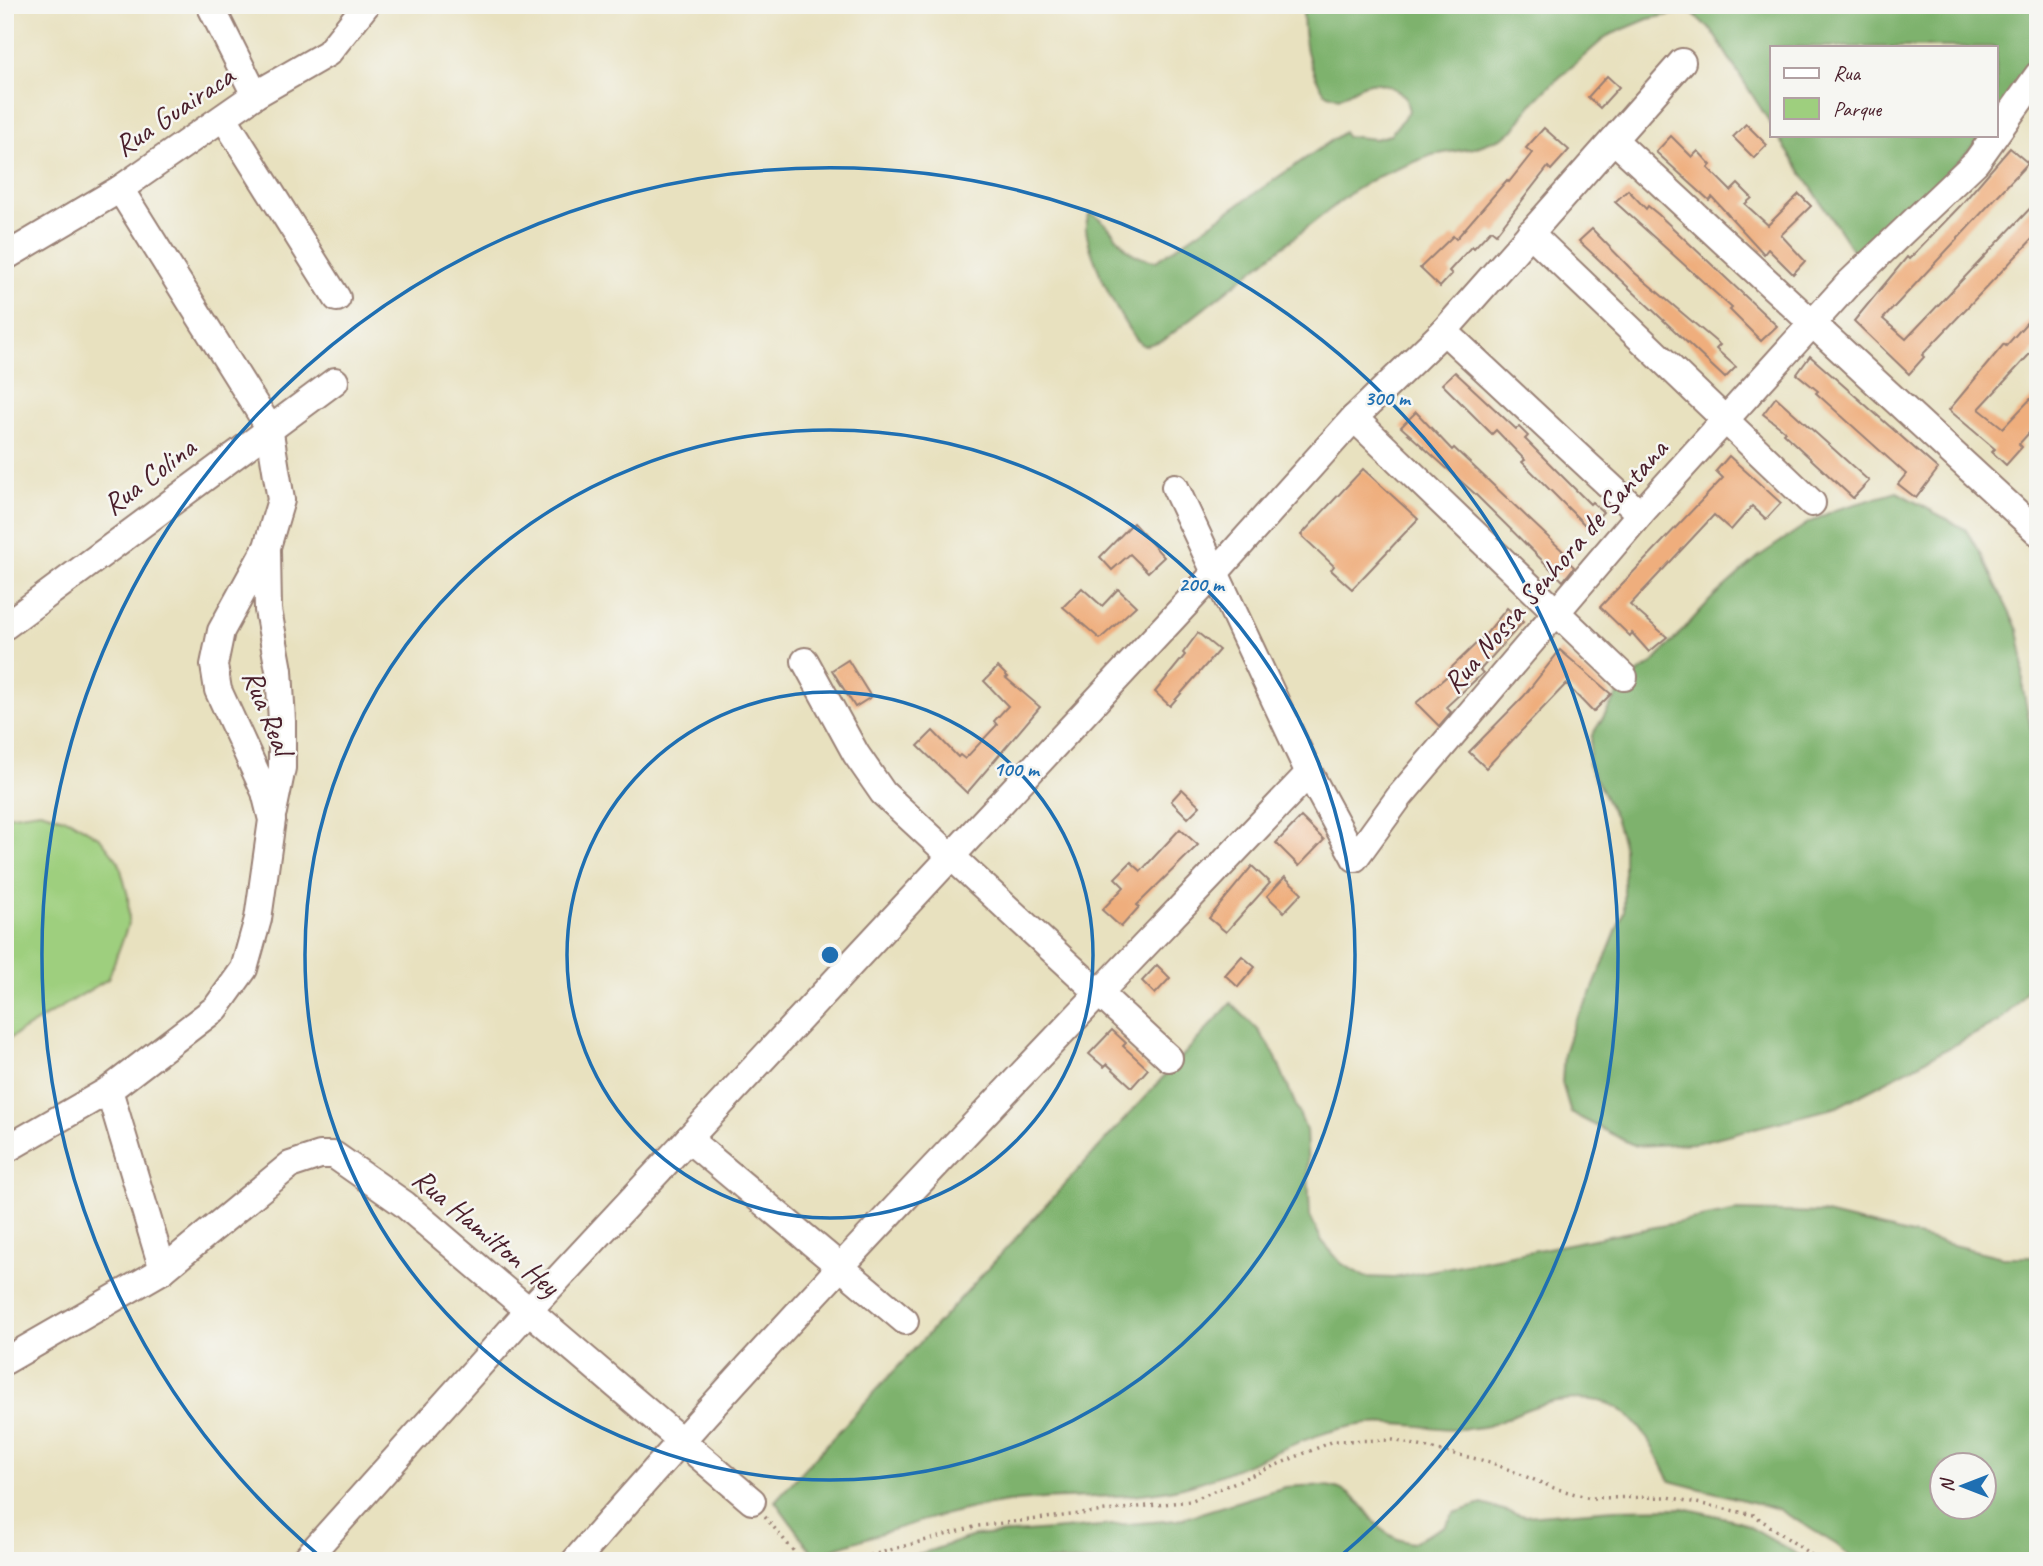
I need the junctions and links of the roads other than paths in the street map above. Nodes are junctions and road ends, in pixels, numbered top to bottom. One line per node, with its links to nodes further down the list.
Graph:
1 (210, 5): 5 (street)
2 (366, 5): 5 (street, Rua Guairaca)
3 (1682, 62): 9 (street)
4 (2038, 75): 7 (street, Rua Nossa Senhora de Santana)
5 (255, 95): 6 (street, Rua Guairaca)
6 (224, 118): 10 (street, Rua Guairaca); 13 (street)
7 (1997, 133)
8 (1995, 136): 14 (street, Rua Nossa Senhora de Santana)
9 (1614, 140): 11 (street); 14 (street)
10 (120, 189): 12 (street, Rua Guairaca); 19 (street, Rua Real)
11 (1530, 233): 15 (street); 18 (street)
12 (5, 257)
13 (337, 298)
14 (1814, 325): 18 (street, Rua Nossa Senhora de Santana); 23 (street)
15 (1444, 331): 17 (street); 22 (street)
16 (335, 381): 19 (street, Rua Colina)
17 (1354, 418): 25 (street); 26 (street)
18 (1727, 422): 21 (street); 22 (street, Rua Nossa Senhora de Santana)
19 (269, 427): 24 (street, Rua Real); 27 (street, Rua Colina)
20 (1175, 487): 25 (street)
21 (1812, 503)
22 (1640, 514): 26 (street, Rua Nossa Senhora de Santana)
23 (2038, 532)
24 (267, 547): 31 (street); 31 (street, Rua Real)
25 (1214, 574): 30 (street); 32 (street)
26 (1555, 613): 29 (street); 30 (street, Rua Nossa Senhora de Santana)
27 (5, 626)
28 (805, 661): 32 (street)
29 (1624, 677)
30 (1309, 772): 33 (street)
31 (272, 820): 35 (street, Rua Real)
32 (951, 854): 33 (street); 36 (street)
33 (1099, 994): 34 (street); 38 (street)
34 (1168, 1058)
35 (109, 1090): 37 (street, Rua Real); 39 (street)
36 (688, 1139): 38 (street); 40 (street)
37 (5, 1150)
38 (841, 1266): 41 (street); 43 (street)
39 (163, 1270): 40 (street, Rua Hamilton Hey); 42 (street)
40 (529, 1310): 43 (street, Rua Hamilton Hey); 45 (street)
41 (905, 1321)
42 (5, 1362)
43 (681, 1439): 44 (street, Rua Hamilton Hey); 46 (street)
44 (752, 1501)
45 (304, 1561)
46 (575, 1561)

